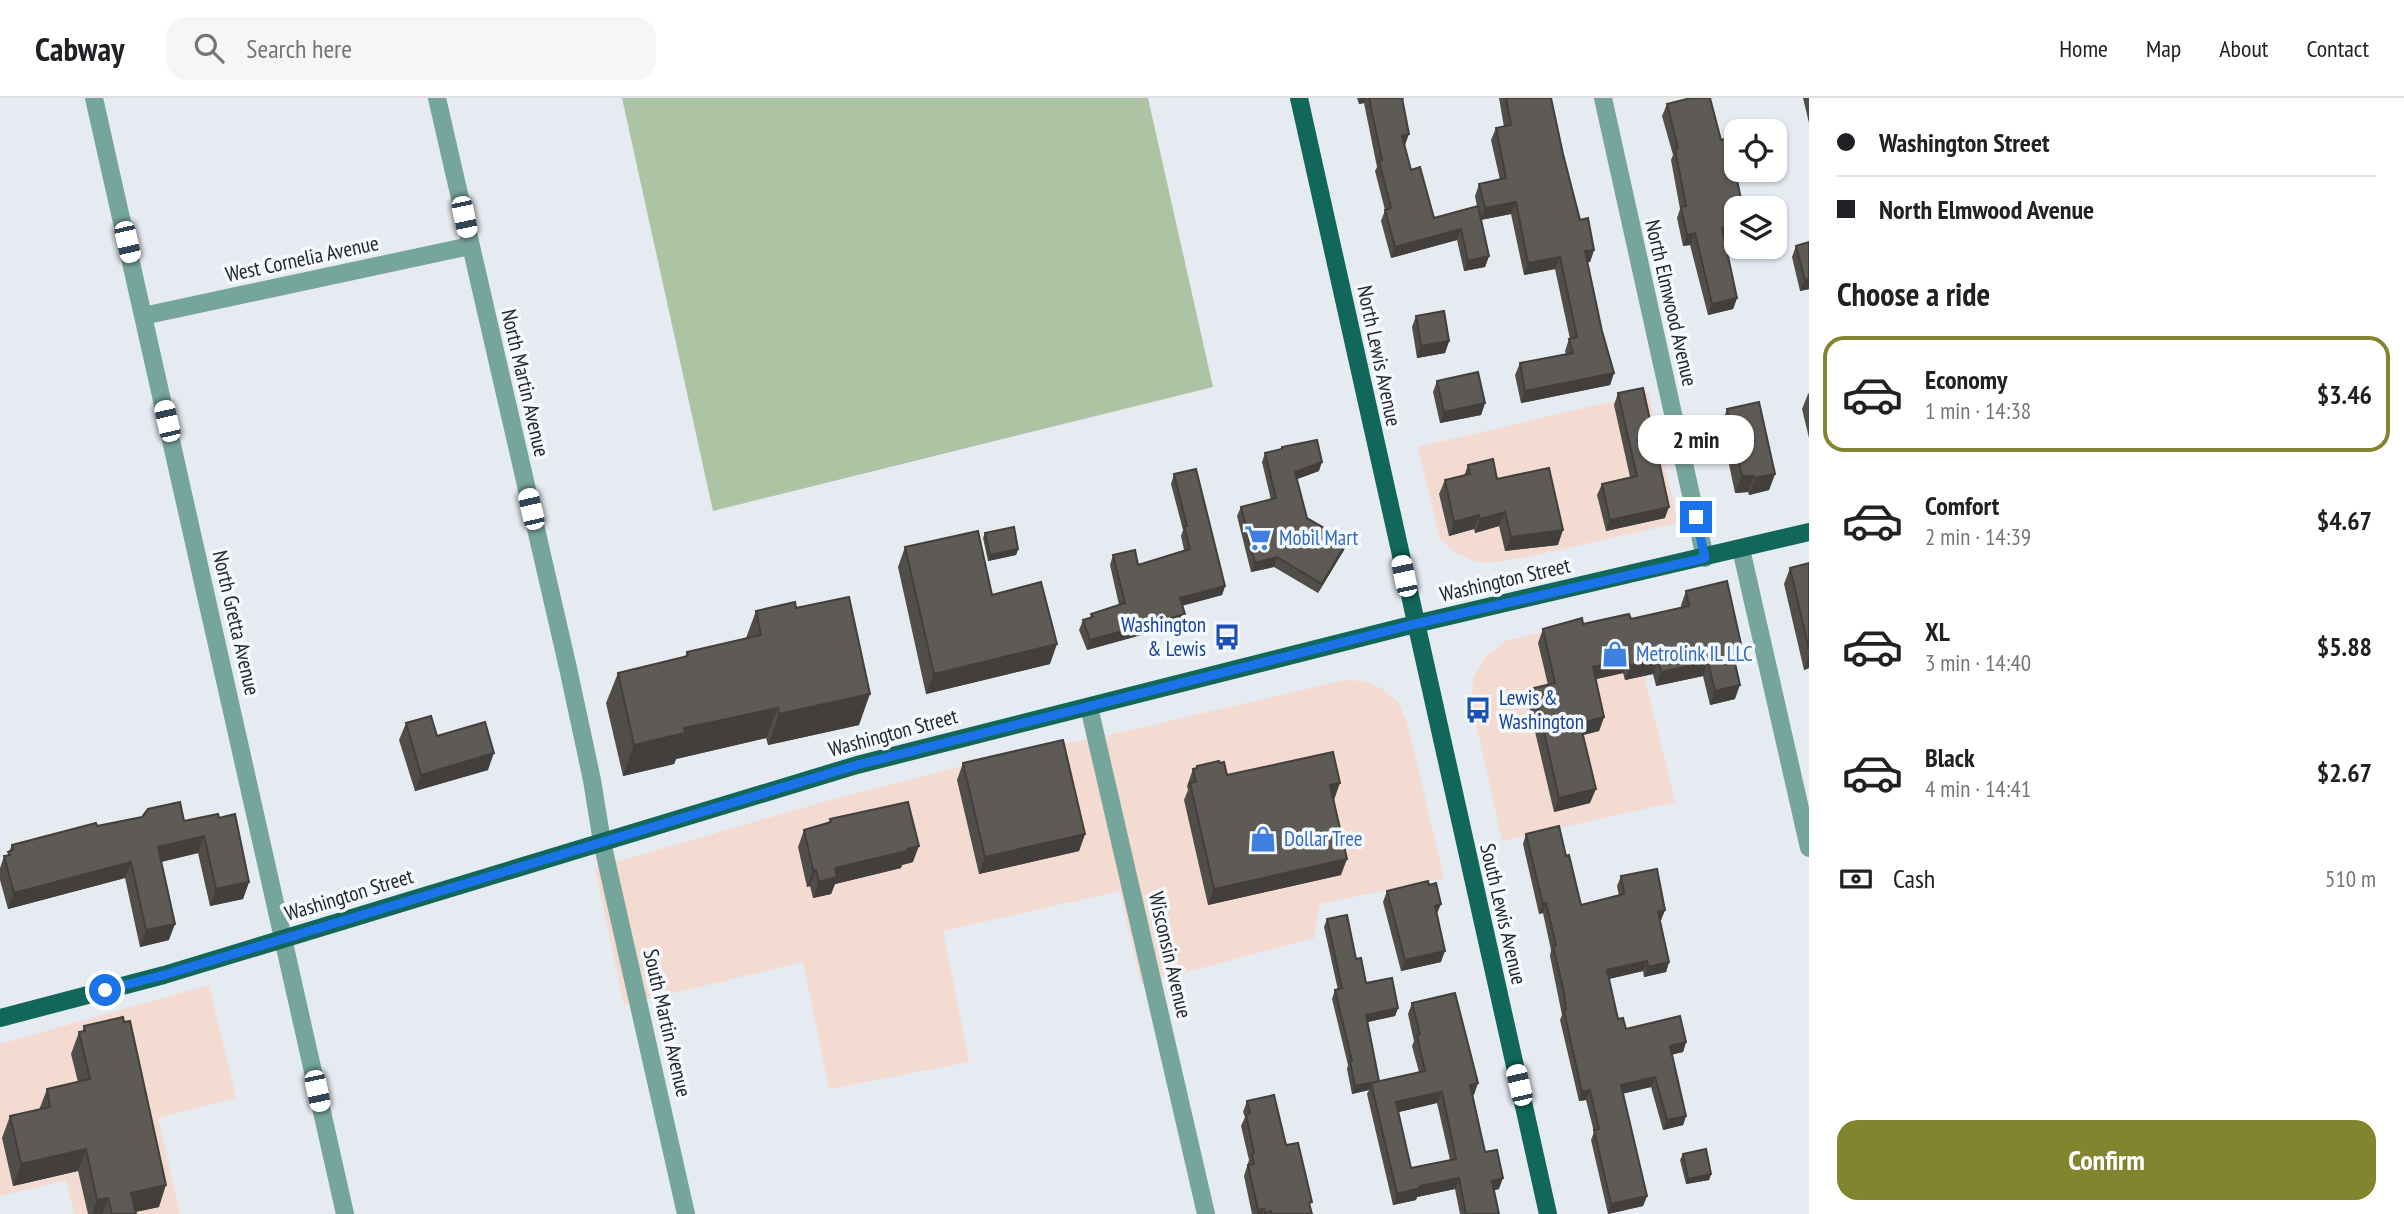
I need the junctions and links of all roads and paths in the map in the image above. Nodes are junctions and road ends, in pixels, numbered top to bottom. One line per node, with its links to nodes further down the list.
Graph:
1 (94, 98): 6 (street, North Gretta Avenue)
2 (437, 98): 5 (street, North Martin Avenue)
3 (1299, 98): 10 (main road, North Lewis Avenue)
4 (1603, 98): 9 (street, North Elmwood Avenue)
5 (470, 246): 6 (street, West Cornelia Avenue); 12 (street, North Martin Avenue)
6 (143, 316): 14 (street, North Gretta Avenue)
7 (1809, 533): 8 (main road, Washington Street)
8 (1741, 549): 9 (main road, Washington Street); 13 (street)
9 (1705, 558): 10 (main road, Washington Street)
10 (1415, 624): 11 (main road, Washington Street); 19 (main road, South Lewis Avenue)
11 (1089, 707): 12 (main road, Washington Street); 18 (street, Wisconsin Avenue)
12 (603, 842): 14 (main road, Washington Street); 17 (street, South Martin Avenue)
13 (1809, 848)
14 (283, 939): 15 (main road, Washington Street); 16 (street, North Gretta Avenue)
15 (0, 1018)
16 (345, 1214)
17 (686, 1214)
18 (1206, 1214)
19 (1548, 1214)

